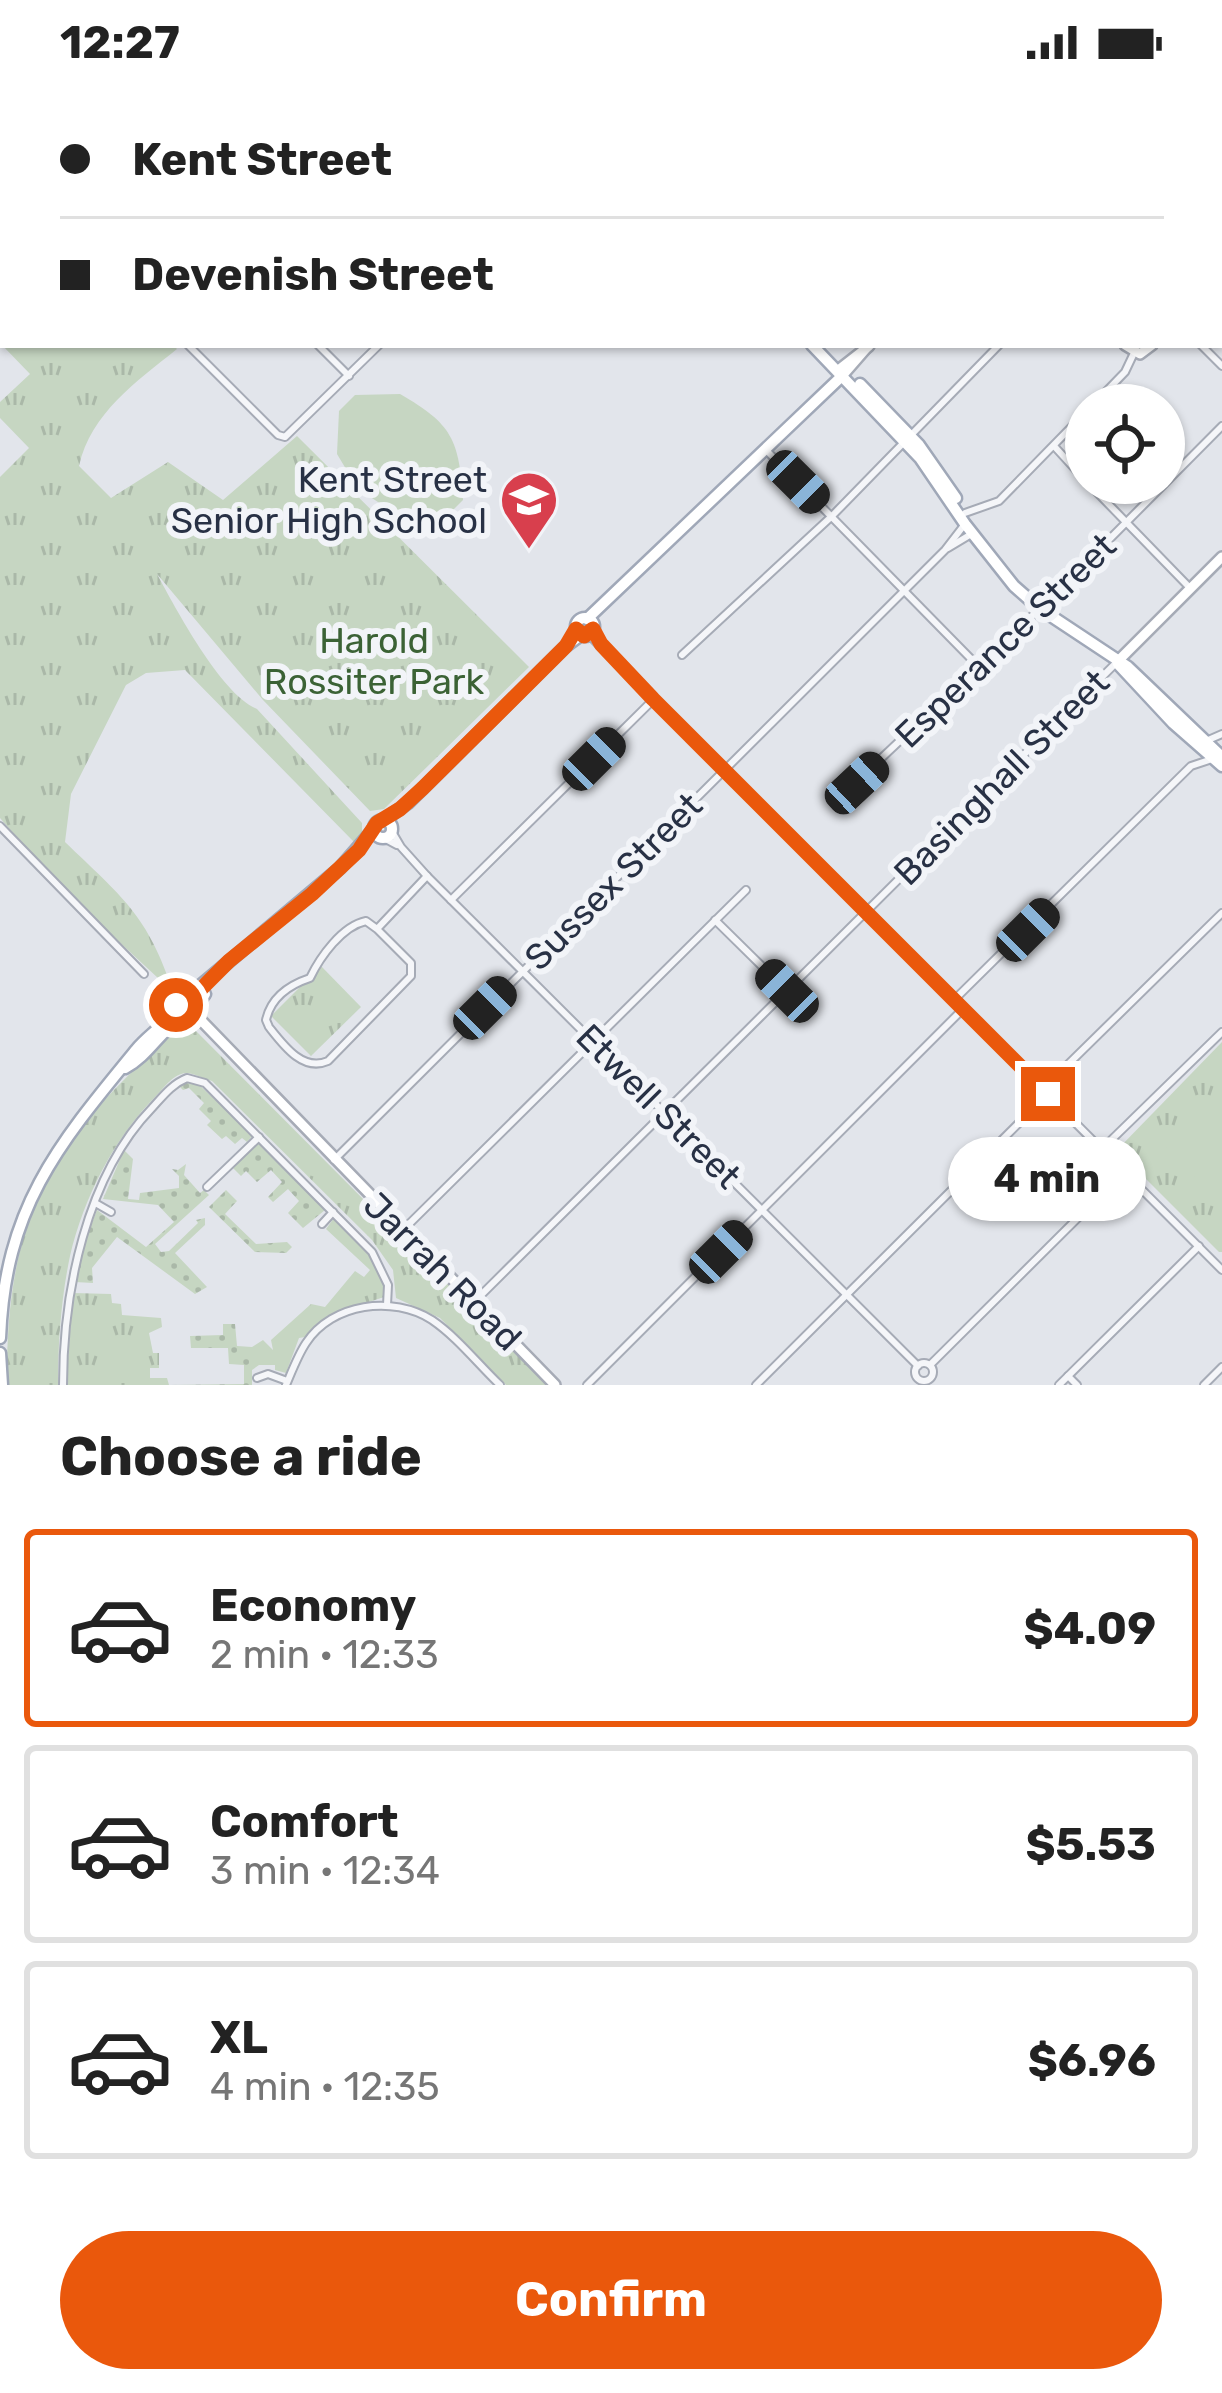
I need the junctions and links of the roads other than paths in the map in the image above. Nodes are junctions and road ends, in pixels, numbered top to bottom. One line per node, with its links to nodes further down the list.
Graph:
1 (191, 348): 10 (street)
2 (321, 348): 10 (street)
3 (376, 348): 10 (street)
4 (815, 348): 9 (main road)
5 (823, 348): 9 (main road)
6 (866, 348): 9 (street)
7 (996, 348): 14 (street)
8 (1129, 349): 11 (street)
9 (842, 371): 14 (main road); 16 (main road)
10 (349, 376)
11 (1113, 384)
12 (1222, 426): 20 (street, Esperance Street)
13 (1065, 434): 15 (street)
14 (908, 436): 19 (street); 21 (main road)
15 (1054, 446): 17 (street); 21 (street)
16 (764, 448): 19 (street); 26 (main road)
17 (1065, 458)
18 (1108, 504): 20 (street)
19 (832, 516): 23 (street); 27 (street)
20 (1126, 522): 24 (street); 25 (street, Esperance Street)
21 (968, 523): 23 (street, Sussex Street); 25 (main road)
22 (1222, 557): 24 (street, Basinghall Street)
23 (906, 589): 29 (street); 35 (street, Sussex Street)
24 (1190, 589): 28 (street, Basinghall Street)
25 (1039, 608): 28 (main road); 29 (street, Esperance Street)
26 (587, 629): 30 (street); 38 (main road)
27 (682, 655)
28 (1117, 662): 32 (main road); 42 (street, Basinghall Street)
29 (978, 666): 36 (street, Esperance Street)
30 (653, 699): 35 (street); 41 (street)
31 (1222, 735): 32 (street); 33 (street)
32 (1199, 742): 33 (main road); 34 (street)
33 (1219, 759): 34 (street)
34 (1191, 766): 49 (street)
35 (725, 770): 42 (street); 46 (street, Sussex Street)
36 (836, 801)
37 (0, 826): 47 (street)
38 (385, 830): 39 (street, Etwell Street); 51 (main road)
39 (427, 876): 41 (street, Etwell Street); 45 (street)
40 (746, 890): 44 (street)
41 (451, 900): 46 (street, Etwell Street)
42 (865, 911): 48 (street, Basinghall Street); 49 (street)
43 (1222, 913): 54 (street)
44 (715, 920): 48 (street); 53 (street)
45 (377, 929): 45 (street)
46 (524, 970): 53 (street, Etwell Street); 58 (street, Sussex Street)
47 (144, 974)
48 (787, 991): 55 (street, Basinghall Street)
49 (954, 1000): 50 (street)
50 (963, 1010): 54 (street); 62 (street)
51 (184, 1012): 58 (street, Jarrah Road); 72 (main road)
52 (1222, 1032): 57 (street)
53 (595, 1041): 55 (street, Etwell Street); 66 (street)
54 (1045, 1092): 57 (street); 69 (street)
55 (665, 1112): 62 (street, Etwell Street); 70 (street, Basinghall Street)
56 (259, 1137): 60 (street); 61 (street); 64 (street)
57 (1102, 1149): 59 (street)
58 (332, 1159): 66 (street, Jarrah Road)
59 (1124, 1172): 67 (street); 74 (street)
60 (207, 1187)
61 (97, 1204): 63 (street); 83 (street)
62 (763, 1210): 69 (street, Etwell Street); 86 (street)
63 (111, 1212)
64 (333, 1213): 65 (street); 71 (street)
65 (322, 1224)
66 (403, 1231): 70 (street, Jarrah Road)
67 (1199, 1246): 68 (street); 77 (street)
68 (1221, 1268)
69 (847, 1294): 75 (street, Etwell Street); 87 (street)
70 (474, 1303): 85 (street, Jarrah Road)
71 (387, 1305): 81 (street); 84 (street)
72 (0, 1338)
73 (0, 1353): 82 (main road)
74 (929, 1365): 75 (street); 80 (street)
75 (917, 1366): 79 (street)
76 (1222, 1367): 91 (street)
77 (1068, 1376): 89 (street); 90 (street)
78 (257, 1378): 81 (street)
79 (918, 1378): 80 (street); 88 (street)
80 (933, 1382)
81 (287, 1383)
82 (2, 1385)
83 (63, 1385)
84 (500, 1385)
85 (555, 1385)
86 (587, 1385)
87 (756, 1385)
88 (910, 1385)
89 (1060, 1385)
90 (1077, 1385)
91 (1204, 1385)

